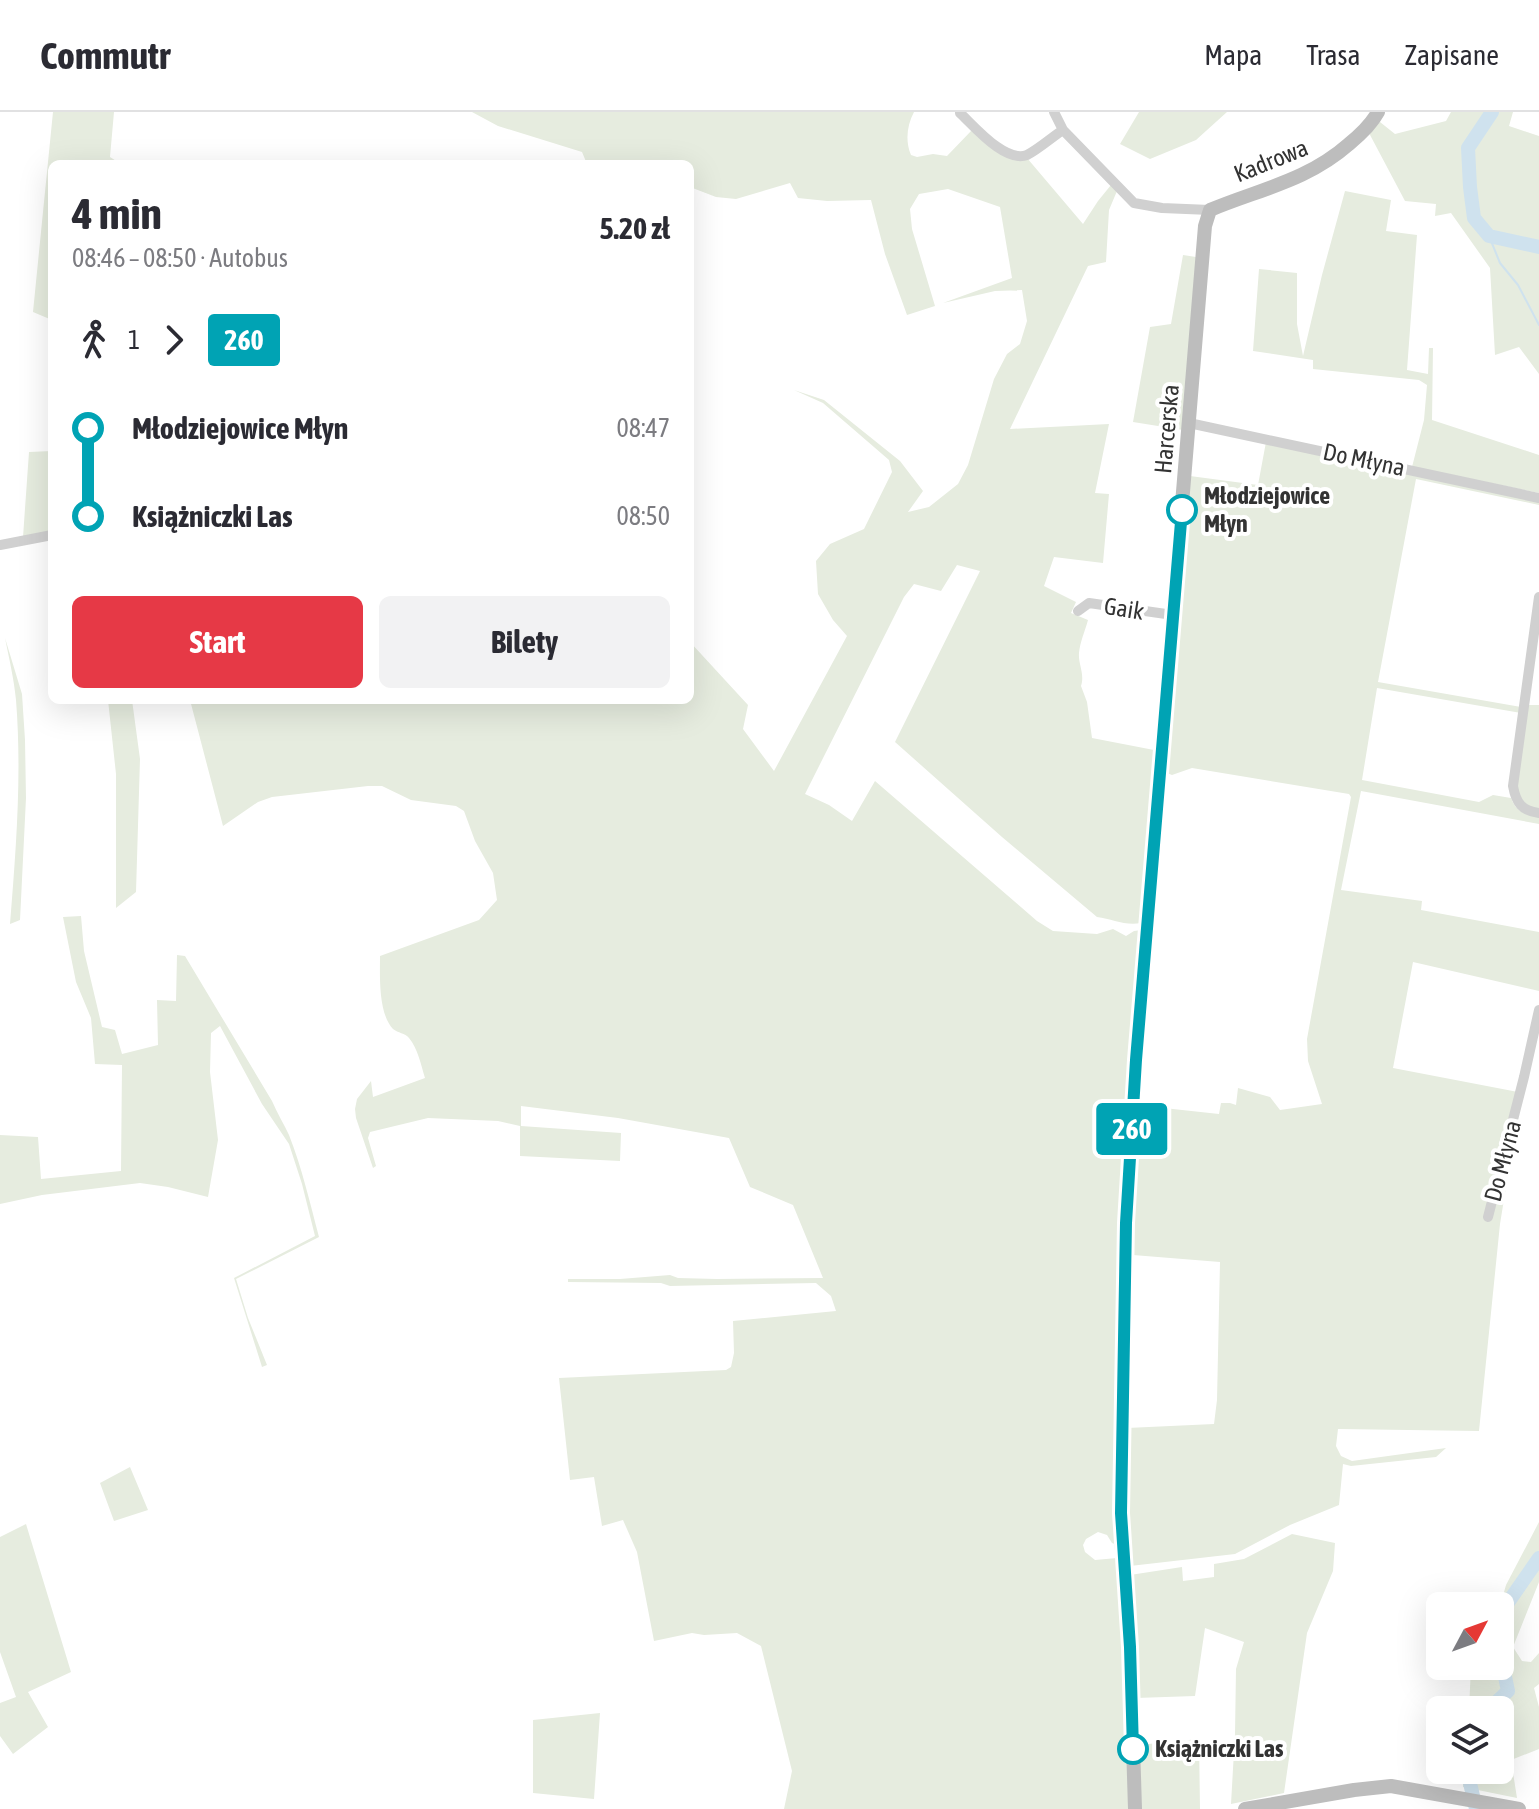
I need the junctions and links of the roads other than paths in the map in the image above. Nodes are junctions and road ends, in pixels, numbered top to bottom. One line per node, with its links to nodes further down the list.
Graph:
1 (1054, 112): 4 (street)
2 (1378, 112): 5 (street, Kadrowa)
3 (960, 113): 4 (street)
4 (1063, 130): 5 (street)
5 (1210, 210): 6 (street, Harcerska)
6 (1189, 423): 7 (street, Do Młyna); 12 (street, Harcerska)
7 (1539, 498)
8 (48, 536): 9 (street)
9 (0, 545)
10 (1539, 597): 13 (street)
11 (1078, 611): 12 (street, Gaik)
12 (1173, 615): 16 (street, Harcerska)
13 (1539, 813)
14 (1539, 1010): 15 (street, Do Młyna)
15 (1488, 1217)
16 (1135, 1809)
17 (1245, 1809): 18 (street)
18 (1519, 1809)

